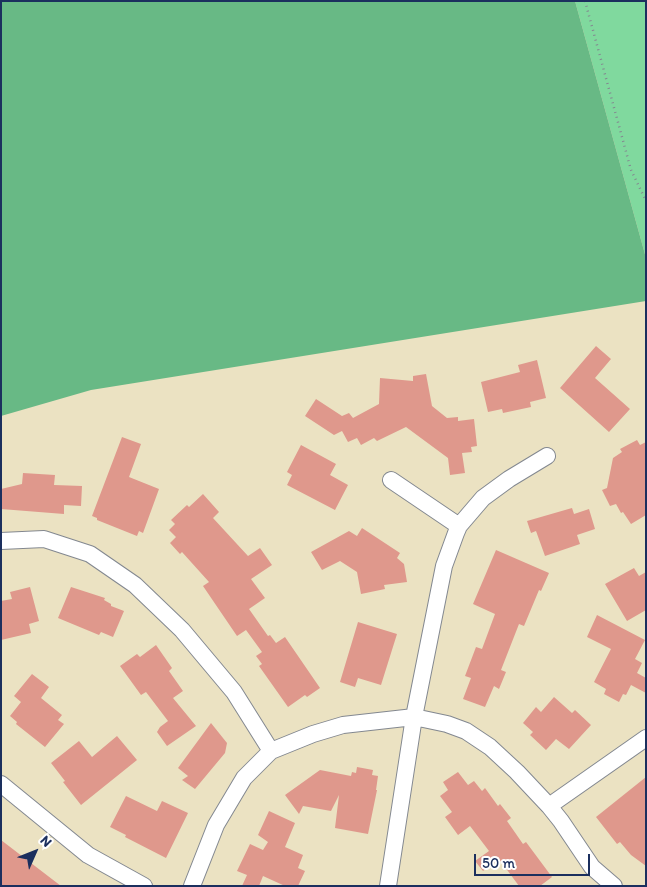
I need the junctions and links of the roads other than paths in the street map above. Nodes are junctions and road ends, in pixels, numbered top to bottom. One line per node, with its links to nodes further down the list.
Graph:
1 (547, 456): 3 (street)
2 (390, 480): 3 (street)
3 (459, 526): 5 (street)
4 (1, 541): 7 (street)
5 (414, 717): 7 (street); 9 (street); 12 (street)
6 (646, 738): 9 (street)
7 (271, 751): 11 (street)
8 (1, 784): 10 (street)
9 (549, 806): 13 (street)
10 (144, 886)
11 (192, 886)
12 (388, 886)
13 (614, 886)

